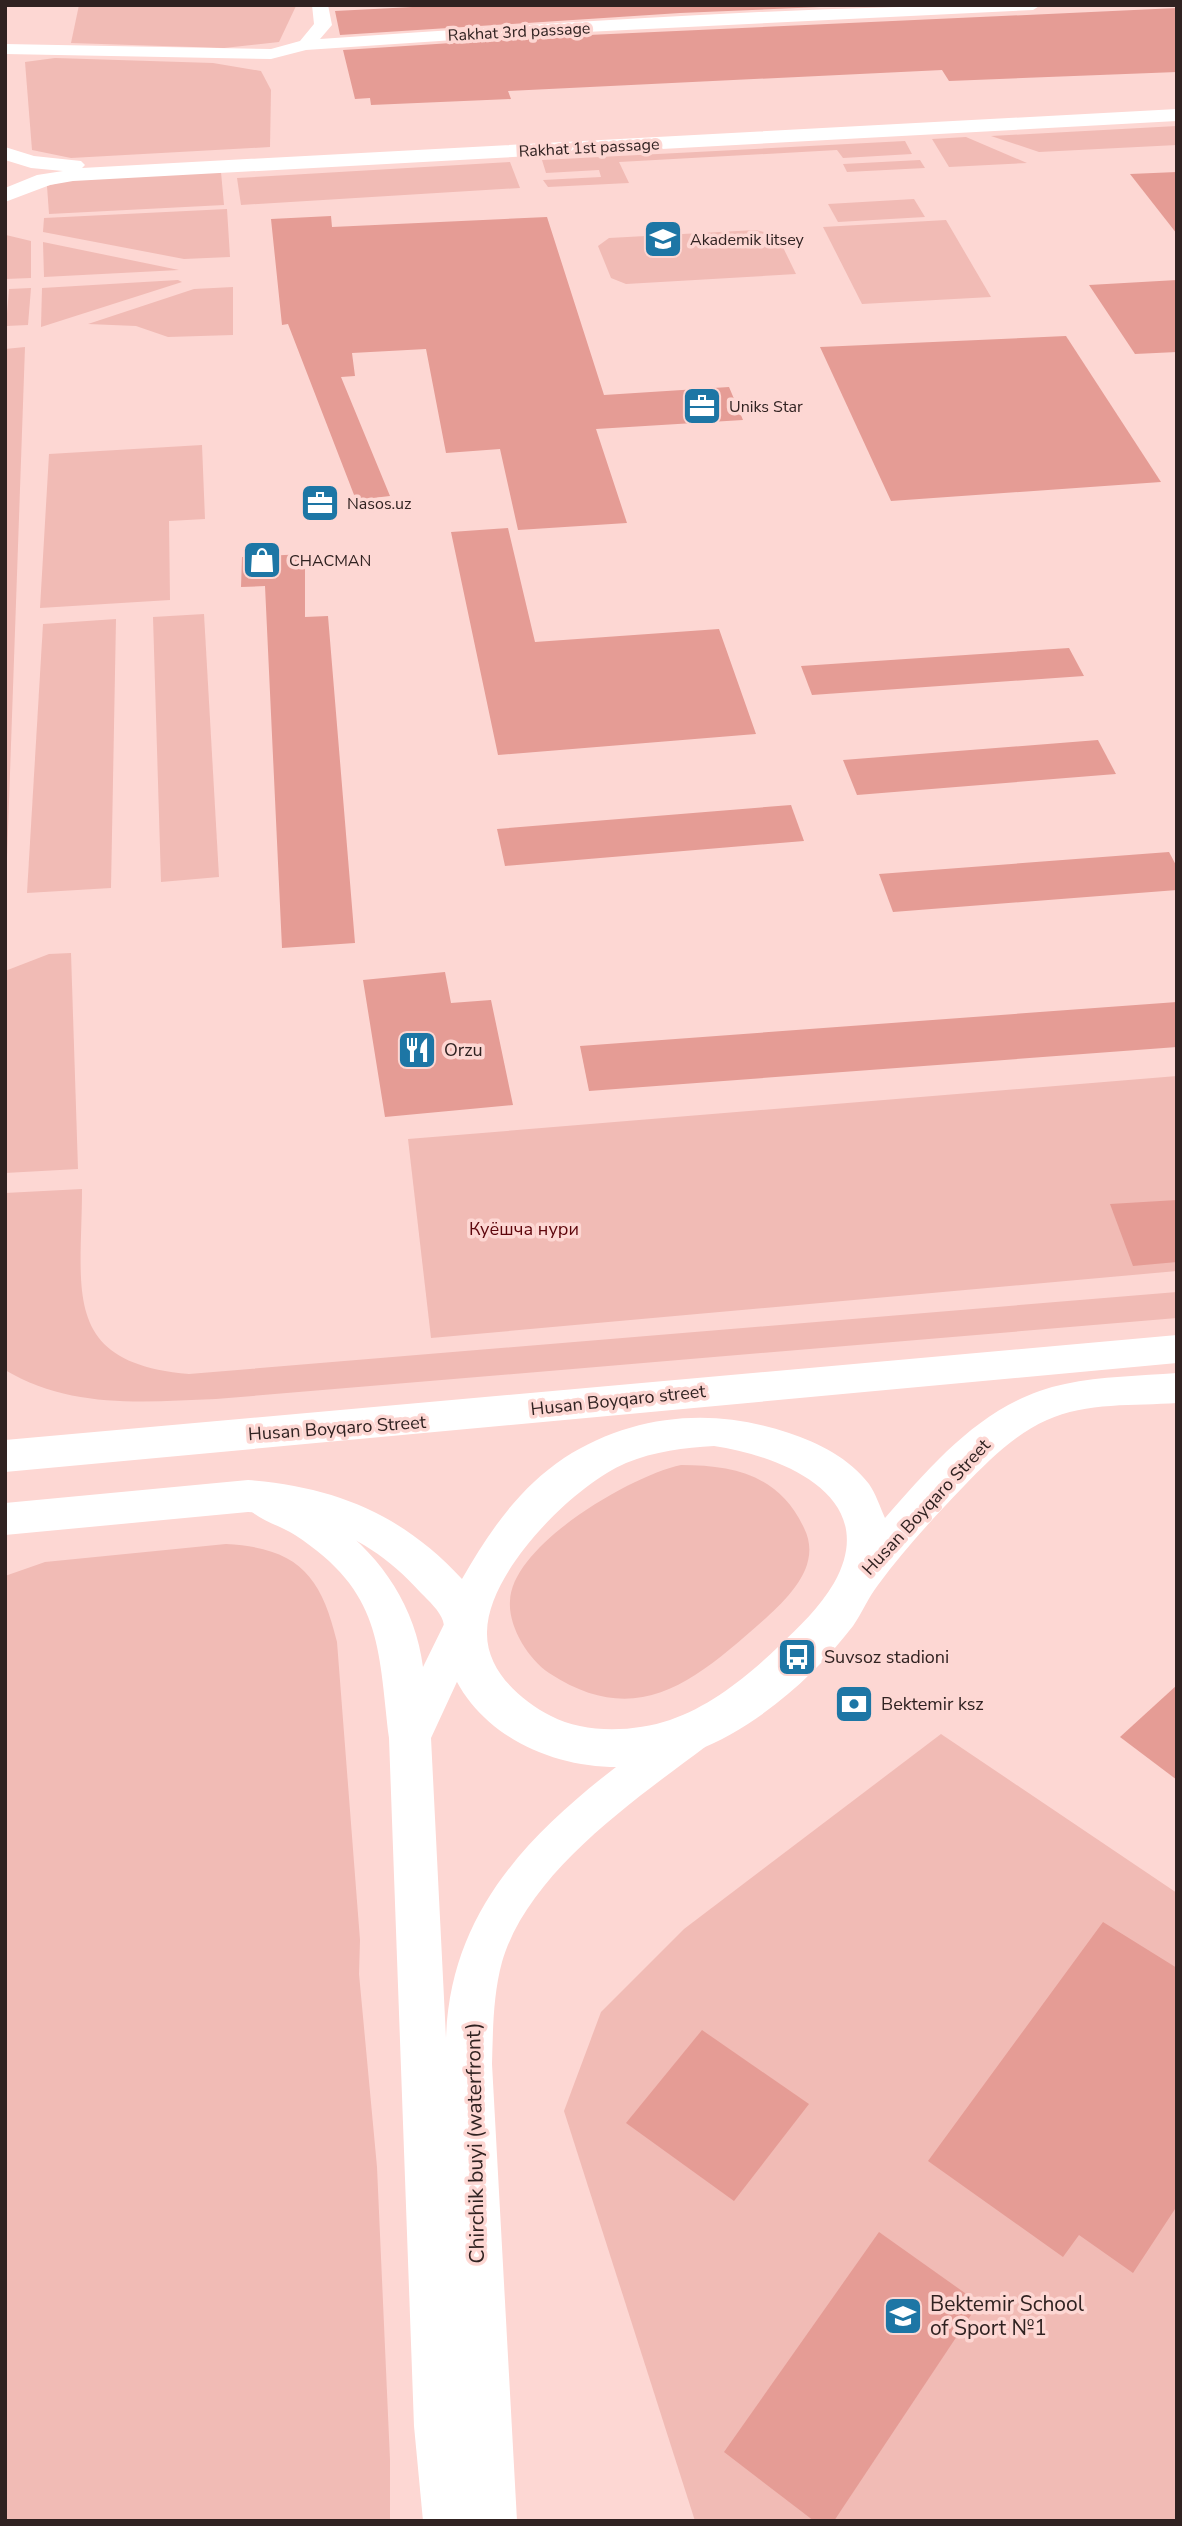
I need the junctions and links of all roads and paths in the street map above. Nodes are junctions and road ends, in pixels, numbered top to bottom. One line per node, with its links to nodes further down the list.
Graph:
1 (320, 5): 3 (street)
2 (1033, 5): 3 (street, Rakhat 3rd passage)
3 (306, 45): 4 (street, Rakhat 3rd passage)
4 (5, 49)
5 (1177, 106): 7 (street, Rakhat 1st passage)
6 (1177, 115): 8 (street, Rakhat 1st passage)
7 (5, 153)
8 (5, 196)
9 (1177, 1349): 10 (street, Husan Boyqaro street)
10 (818, 1379): 12 (street, Husan Boyqaro street); 13 (street, Husan Boyqaro street)
11 (1177, 1388): 17 (street, Husan Boyqaro Street)
12 (418, 1420): 13 (street, Husan Boyqaro Street); 14 (street, Husan Boyqaro Street)
13 (670, 1432): 17 (street, Husan Boyqaro Street); 18 (street, Husan Boyqaro Street)
14 (5, 1456)
15 (248, 1496): 16 (street); 18 (street); 20 (street)
16 (5, 1519)
17 (857, 1579): 19 (street, Husan Boyqaro Street)
18 (466, 1619): 19 (street, Husan Boyqaro Street); 20 (street)
19 (695, 1731): 22 (street, Chirchik buyi (waterfront))
20 (410, 1738): 21 (street)
21 (450, 2521)
22 (490, 2521)

